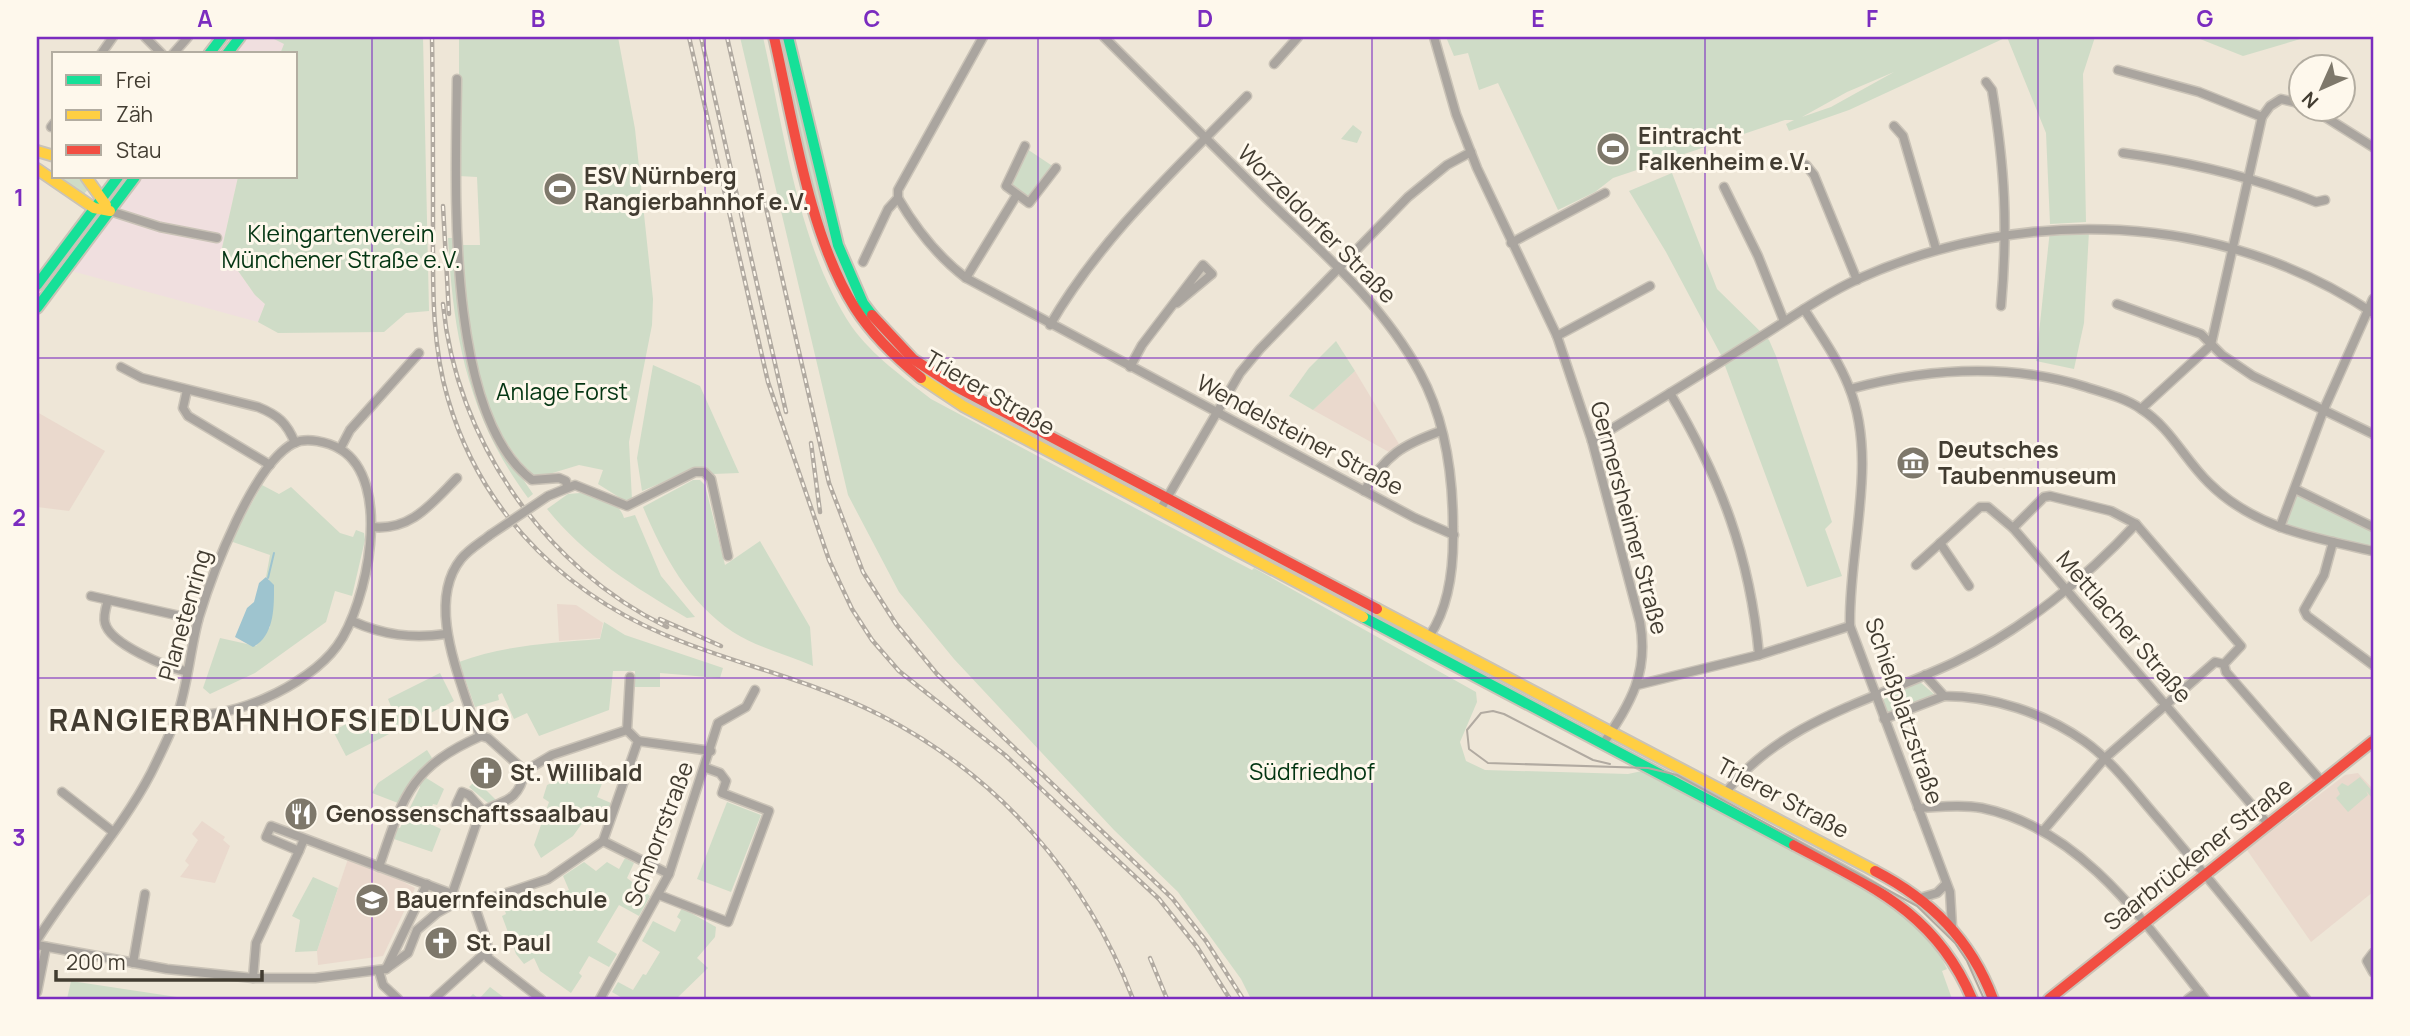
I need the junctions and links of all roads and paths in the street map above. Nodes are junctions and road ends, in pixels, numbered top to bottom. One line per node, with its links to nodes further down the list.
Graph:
1 (113, 37): 12 (street)
2 (145, 37): 13 (street)
3 (188, 37): 14 (street)
4 (222, 37): 15 (main road)
5 (240, 37): 16 (main road)
6 (774, 37): 88 (main road, Trierer Straße)
7 (788, 37): 87 (main road, Trierer Straße)
8 (983, 37): 42 (street)
9 (1104, 37): 26 (street, Worzeldorfer Straße)
10 (1298, 37): 17 (street)
11 (1434, 37): 29 (street, Germersheimer Straße)
12 (102, 52)
13 (160, 52)
14 (175, 52)
15 (211, 52)
16 (229, 52)
17 (1274, 64)
18 (2118, 70): 23 (street)
19 (457, 79): 84 (street)
20 (1986, 82): 46 (street)
21 (1247, 96): 26 (street)
22 (2288, 101): 23 (street)
23 (2262, 117): 37 (street)
24 (2333, 122): 28 (street)
25 (1894, 126): 49 (street)
26 (1206, 138): 52 (street, Worzeldorfer Straße); 65 (street)
27 (1025, 146): 40 (street)
28 (2373, 147)
29 (1471, 152): 48 (street, Germersheimer Straße); 52 (street)
30 (2123, 153): 37 (street)
31 (1806, 164): 54 (street)
32 (1056, 168): 40 (street)
33 (37, 169): 44 (main road)
34 (87, 178): 41 (main road)
35 (117, 178): 41 (main road)
36 (134, 178): 45 (main road)
37 (2247, 180): 43 (street); 50 (street)
38 (1724, 187): 64 (street)
39 (1605, 193): 48 (street)
40 (1016, 196): 53 (street)
41 (102, 198): 44 (main road); 45 (main road)
42 (898, 198): 51 (street); 53 (street, Wendelsteiner Straße)
43 (2325, 200)
44 (94, 208): 45 (main road); 55 (main road)
45 (110, 211): 47 (street); 61 (main road)
46 (2007, 234): 49 (street); 50 (street); 60 (street)
47 (217, 238)
48 (1511, 243): 66 (street, Germersheimer Straße)
49 (1936, 249): 54 (street)
50 (2231, 249): 63 (street); 67 (street)
51 (863, 262)
52 (1339, 269): 76 (street); 77 (street, Worzeldorfer Straße)
53 (966, 278): 65 (street, Wendelsteiner Straße)
54 (1857, 280): 62 (street)
55 (37, 285)
56 (1650, 286): 66 (street)
57 (2373, 299): 63 (street)
58 (1177, 303): 58 (street); 70 (street)
59 (2117, 304): 67 (street)
60 (2001, 306)
61 (37, 308)
62 (1804, 309): 64 (street); 71 (street, Schießplatzstraße)
63 (2370, 311): 75 (street)
64 (1784, 321): 73 (street)
65 (1050, 325): 70 (street, Wendelsteiner Straße)
66 (1557, 336): 79 (street, Germersheimer Straße)
67 (2211, 345): 74 (street); 75 (street)
68 (419, 353): 81 (street)
69 (121, 367): 72 (street)
70 (1130, 367): 76 (street, Wendelsteiner Straße)
71 (1850, 389): 74 (street); 108 (street, Schießplatzstraße)
72 (187, 390): 80 (street); 82 (street)
73 (1670, 393): 79 (street); 111 (street)
74 (2141, 409): 93 (street)
75 (2324, 409): 78 (street); 85 (street)
76 (1216, 413): 86 (street, Wendelsteiner Straße); 87 (street)
77 (1441, 431): 86 (street); 96 (street, Worzeldorfer Straße)
78 (2373, 434)
79 (1592, 441): 118 (street, Germersheimer Straße)
80 (295, 443): 81 (street); 82 (street, Planetenring)
81 (340, 449): 92 (street, Planetenring)
82 (270, 465): 106 (street, Planetenring)
83 (457, 478): 92 (street)
84 (567, 487): 100 (street); 109 (street, bridge)
85 (2295, 489): 93 (street); 94 (street)
86 (1364, 491): 96 (street, Wendelsteiner Straße)
87 (1167, 498): 88 (street); 89 (main road, Trierer Straße)
88 (1160, 510): 91 (main road, Trierer Straße)
89 (1197, 514): 91 (main road); 110 (main road, Trierer Straße)
90 (2136, 524): 95 (street); 103 (street); 112 (street)
91 (1190, 525): 119 (main road, Trierer Straße)
92 (372, 527): 107 (street, Planetenring)
93 (2280, 527): 97 (street)
94 (2373, 527)
95 (2013, 528): 98 (street, Mettlacher Straße); 103 (street, Mettlacher Straße)
96 (1454, 535): 110 (street, Worzeldorfer Straße)
97 (2333, 542): 99 (street); 113 (street)
98 (1940, 543): 101 (street, Mettlacher Straße); 102 (street)
99 (2373, 551)
100 (728, 556)
101 (1916, 565)
102 (1969, 586)
103 (2065, 589): 115 (street); 123 (street, Mettlacher Straße)
104 (91, 596): 105 (street)
105 (108, 600): 106 (street); 114 (street)
106 (198, 620): 114 (street, Planetenring)
107 (352, 621): 109 (street); 125 (street, Planetenring)
108 (1850, 626): 111 (street); 121 (street, Schießplatzstraße)
109 (446, 634): 124 (street)
110 (1430, 635): 117 (main road, Trierer Straße)
111 (1759, 655): 118 (street)
112 (2224, 664): 123 (street); 138 (street)
113 (2373, 665)
114 (186, 671): 125 (street, Planetenring)
115 (1925, 675): 121 (street); 122 (street)
116 (630, 677): 128 (street)
117 (1512, 678): 119 (main road); 129 (main road, Trierer Straße)
118 (1637, 685): 129 (street, Germersheimer Straße)
119 (1497, 688): 133 (main road, Trierer Straße)
120 (755, 690): 134 (street, Schnorrstraße)
121 (1874, 696): 126 (street, Schießplatzstraße); 140 (street)
122 (1944, 696): 126 (street); 135 (street)
123 (2166, 704): 135 (street); 142 (street, Mettlacher Straße)
124 (470, 711)
125 (178, 713): 143 (street)
126 (1884, 719): 141 (street, Schießplatzstraße)
127 (473, 721): 130 (street)
128 (627, 730): 131 (street); 137 (street)
129 (1611, 731): 133 (street, Germersheimer Straße); 140 (main road, Trierer Straße)
130 (481, 736): 137 (street); 148 (street)
131 (638, 741): 134 (street); 146 (street)
132 (2373, 741): 138 (main road, Saarbrückener Straße)
133 (1603, 744): 173 (main road, Trierer Straße)
134 (711, 751): 136 (street, Schnorrstraße)
135 (2105, 758): 144 (street); 150 (street)
136 (706, 768): 149 (street, Schnorrstraße); 154 (street)
137 (525, 771): 156 (street)
138 (2322, 782): 142 (main road, Saarbrückener Straße)
139 (62, 792): 143 (street)
140 (1726, 792): 155 (main road, Trierer Straße)
141 (1918, 808): 144 (street); 152 (street, Schießplatzstraße)
142 (2269, 825): 150 (main road, Saarbrückener Straße)
143 (112, 831): 160 (street)
144 (2043, 831): 158 (street)
145 (304, 839): 147 (street); 147 (street); 148 (street)
146 (603, 841): 149 (street); 157 (street)
147 (299, 851): 166 (street)
148 (379, 867): 151 (street)
149 (669, 874): 154 (street, Schnorrstraße)
150 (2206, 875): 158 (main road, Saarbrückener Straße); 178 (street)
151 (427, 884): 156 (street); 164 (street)
152 (1945, 885): 155 (street); 159 (street, Schießplatzstraße)
153 (145, 894): 163 (street)
154 (659, 895): 172 (street, Schnorrstraße)
155 (1920, 898): 159 (main road, Trierer Straße)
156 (454, 899): 157 (street); 164 (street)
157 (474, 904): 161 (street)
158 (2143, 925): 167 (street); 175 (main road, Saarbrückener Straße)
159 (1952, 926): 174 (main road, Trierer Straße)
160 (40, 944): 163 (street); 168 (street)
161 (485, 953): 170 (street); 171 (street)
162 (2373, 953): 165 (street)
163 (133, 963): 166 (street)
164 (382, 970): 166 (street); 169 (street)
165 (2373, 972)
166 (253, 978)
167 (2199, 991): 176 (street); 177 (street)
168 (37, 992)
169 (398, 999)
170 (434, 999)
171 (541, 999)
172 (600, 999)
173 (1972, 999)
174 (1993, 999)
175 (2049, 999)
176 (2189, 999)
177 (2205, 999)
178 (2306, 999)

